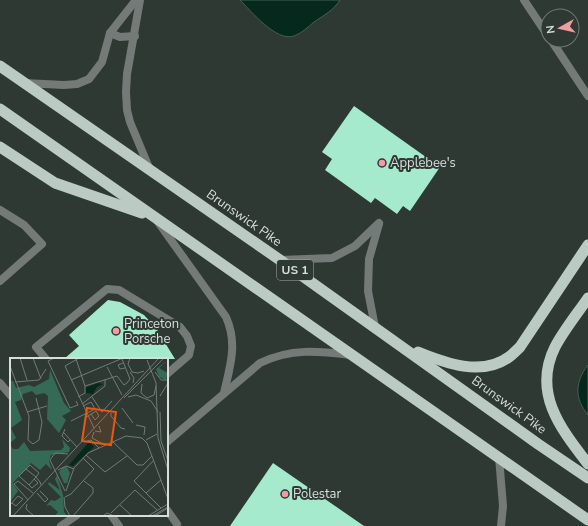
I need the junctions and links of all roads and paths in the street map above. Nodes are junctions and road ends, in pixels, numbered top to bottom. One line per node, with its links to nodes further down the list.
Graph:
1 (136, 0): 5 (street)
2 (140, 0): 6 (street)
3 (524, 0): 4 (street)
4 (540, 24)
5 (110, 33): 6 (street); 9 (street)
6 (135, 36): 13 (street)
7 (556, 48): 10 (street)
8 (0, 66): 9 (highway, Brunswick Pike / US 1)
9 (23, 83): 13 (highway, Brunswick Pike / US 1)
10 (588, 96)
11 (0, 109): 15 (highway, US 1)
12 (0, 147): 15 (highway)
13 (151, 171): 17 (highway, Brunswick Pike / US 1)
14 (0, 210): 18 (street)
15 (154, 217): 22 (highway, US 1); 26 (street)
16 (587, 248): 21 (highway)
17 (280, 260): 20 (highway, Brunswick Pike / US 1); 20 (street)
18 (0, 281)
19 (588, 298): 30 (highway)
20 (376, 327): 21 (highway, Brunswick Pike / US 1)
21 (399, 343): 31 (highway, Brunswick Pike / US 1)
22 (352, 355): 26 (street); 29 (highway, US 1)
23 (45, 358): 24 (street)
24 (168, 373)
25 (0, 384): 27 (street)
26 (224, 393): 28 (street)
27 (10, 395)
28 (168, 441)
29 (499, 457): 35 (highway, US 1); 39 (street)
30 (588, 464)
31 (588, 478)
32 (168, 511): 36 (street)
33 (76, 516): 37 (street)
34 (112, 516): 38 (street)
35 (588, 520)
36 (178, 524)
37 (61, 526)
38 (119, 526)
39 (501, 526)

